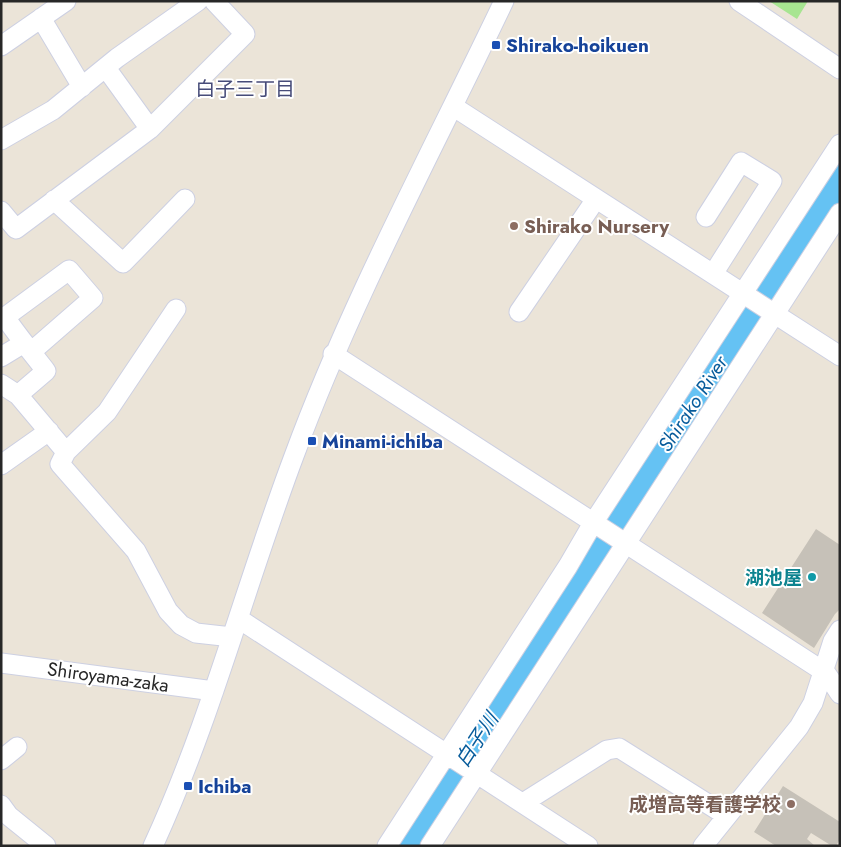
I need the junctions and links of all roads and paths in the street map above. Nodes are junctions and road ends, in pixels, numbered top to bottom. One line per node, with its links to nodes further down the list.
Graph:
1 (66, 1): 6 (street)
2 (198, 1): 8 (street)
3 (214, 1): 12 (street)
4 (504, 1): 11 (street)
5 (739, 1): 9 (street)
6 (41, 18): 7 (street); 10 (street)
7 (1, 46)
8 (106, 68): 10 (street); 12 (street)
9 (840, 69)
10 (82, 87): 13 (street)
11 (454, 107): 15 (street); 26 (street)
12 (150, 129): 17 (street)
13 (2, 139)
14 (840, 144): 22 (street)
15 (596, 198): 21 (street); 24 (street)
16 (185, 199): 17 (street)
17 (54, 200): 18 (street)
18 (1, 211)
19 (840, 213): 25 (street)
20 (706, 217): 21 (street)
21 (713, 274): 22 (street)
22 (743, 293): 25 (street); 34 (street)
23 (176, 308): 32 (street)
24 (519, 312)
25 (775, 314): 27 (street); 35 (street)
26 (334, 354): 34 (street); 36 (street)
27 (840, 356)
28 (1, 357): 30 (street)
29 (1, 384): 30 (street)
30 (18, 395): 31 (street)
31 (49, 431): 32 (street); 33 (street)
32 (66, 452): 38 (street)
33 (1, 465)
34 (595, 524): 35 (street); 44 (street)
35 (626, 544): 40 (street); 46 (street)
36 (239, 619): 38 (street); 44 (street)
37 (840, 630): 40 (street)
38 (232, 637): 41 (street)
39 (1, 663): 41 (street, Shiroyama-zaka)
40 (823, 671): 42 (street); 49 (street)
41 (214, 691): 51 (street)
42 (840, 694)
43 (17, 748): 45 (street)
44 (448, 755): 46 (street); 52 (street)
45 (1, 760)
46 (477, 773): 47 (street); 53 (street)
47 (523, 803): 49 (street); 54 (street)
48 (1, 805): 50 (street)
49 (727, 816): 55 (street)
50 (46, 846)
51 (154, 846)
52 (387, 846)
53 (430, 846)
54 (588, 846)
55 (703, 846)

